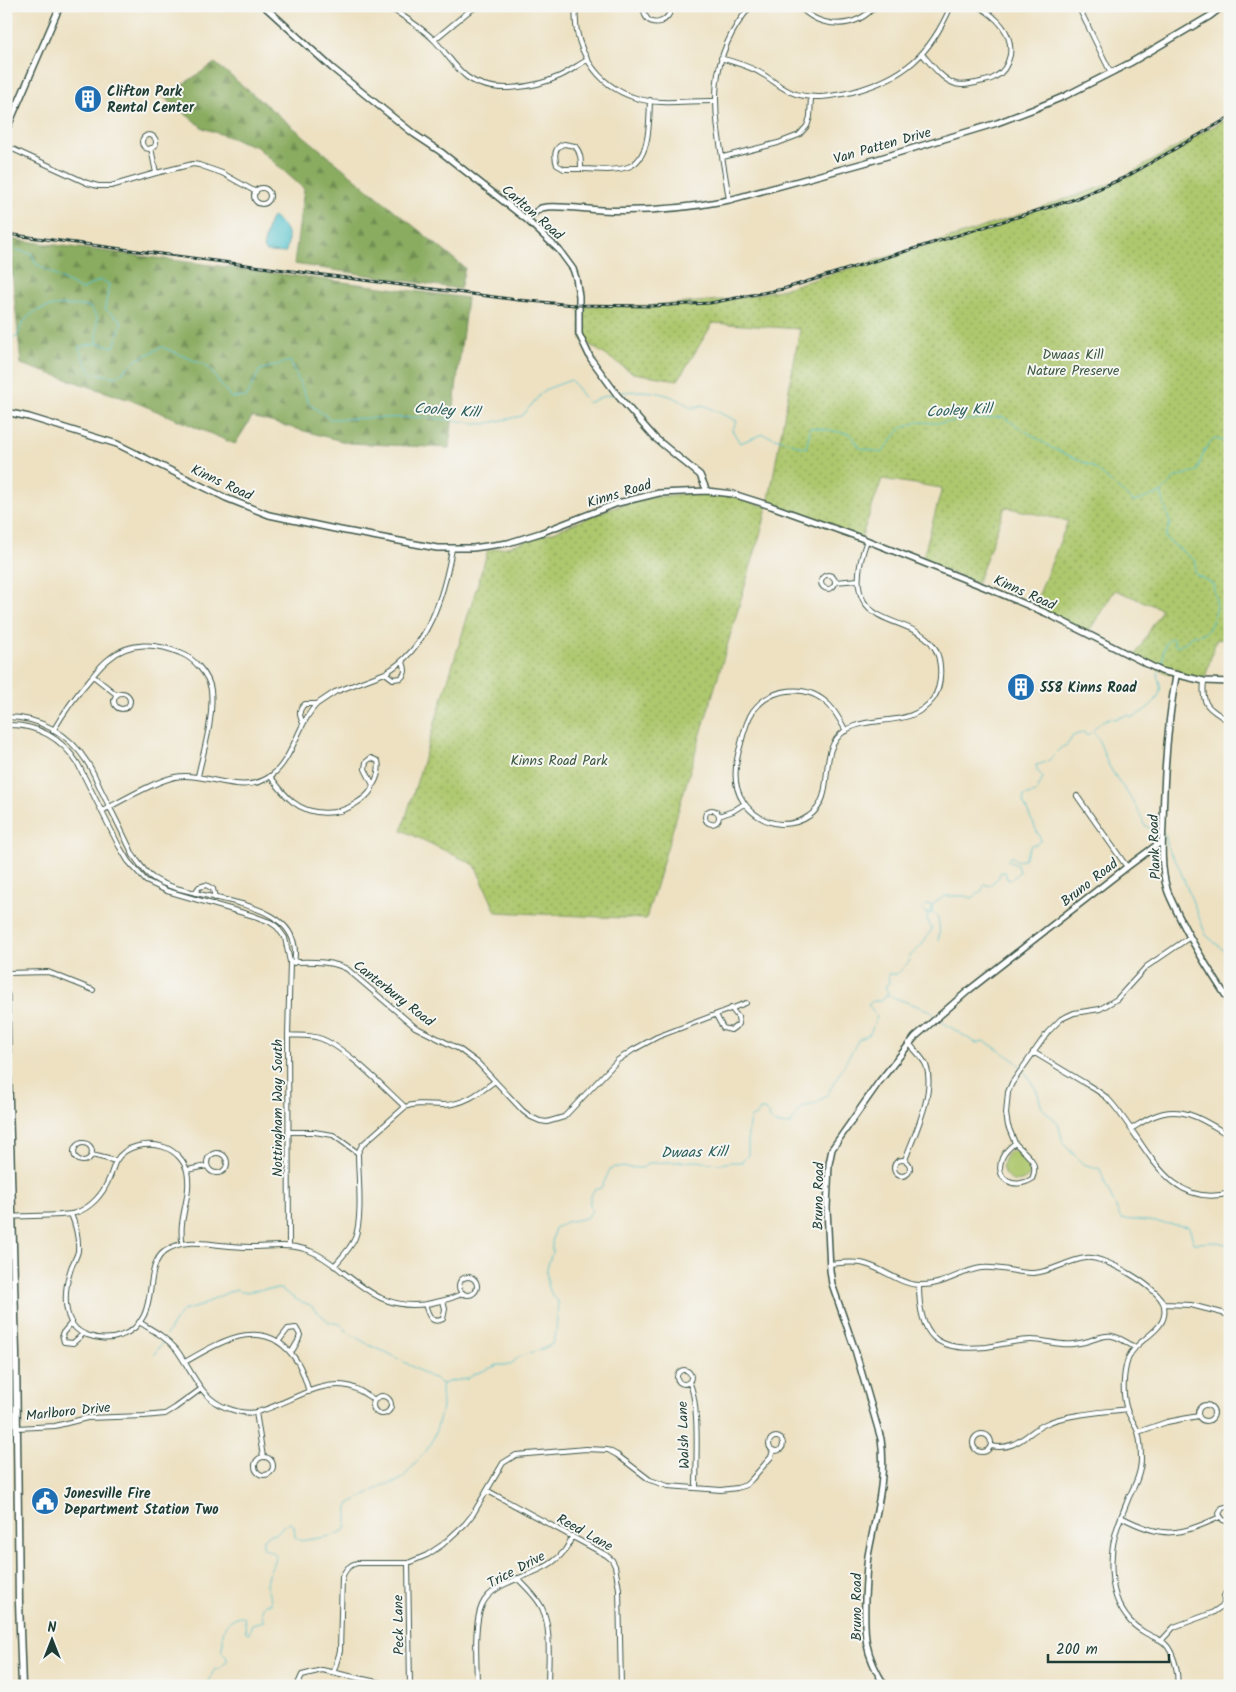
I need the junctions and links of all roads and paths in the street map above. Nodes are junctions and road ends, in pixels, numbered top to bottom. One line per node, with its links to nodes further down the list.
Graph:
1 (60, 6): 24 (street)
2 (264, 6): 32 (street, Carlton Road)
3 (387, 6): 16 (street)
4 (478, 6): 16 (street)
5 (544, 6): 15 (street)
6 (644, 6): 7 (street)
7 (671, 6)
8 (751, 6): 18 (street)
9 (800, 6): 10 (street)
10 (875, 6)
11 (951, 6): 17 (street)
12 (978, 6): 17 (street)
13 (1078, 6): 20 (street)
14 (1223, 6): 20 (street, Van Patten Drive)
15 (576, 7): 19 (street)
16 (434, 40): 19 (street)
17 (922, 54): 21 (street)
18 (721, 58): 21 (street); 23 (street)
19 (586, 60): 22 (street)
20 (1111, 72): 31 (street, Van Patten Drive)
21 (812, 97): 27 (street)
22 (650, 100): 23 (street); 28 (street)
23 (716, 101): 27 (street)
24 (6, 131)
25 (6, 146): 29 (street)
26 (151, 148): 29 (street)
27 (723, 157): 31 (street)
28 (581, 169): 28 (street)
29 (156, 173): 30 (street)
30 (256, 192): 30 (street)
31 (729, 200): 32 (street, Van Patten Drive)
32 (526, 219): 34 (street, Carlton Road)
33 (6, 412): 36 (street, Kinns Road)
34 (707, 491): 35 (street, Kinns Road); 36 (street, Kinns Road)
35 (866, 540): 37 (street); 42 (street, Kinns Road)
36 (452, 549): 39 (street)
37 (858, 580): 38 (street); 52 (street)
38 (835, 582)
39 (402, 662): 40 (street); 40 (street)
40 (385, 673): 46 (street)
41 (93, 676): 45 (street); 51 (street); 54 (street)
42 (1176, 676): 43 (street, Kinns Road); 62 (street, Plank Road)
43 (1204, 681): 44 (street, Kinns Road); 48 (street)
44 (1230, 682)
45 (117, 695): 45 (street)
46 (317, 704): 49 (street); 49 (street)
47 (6, 717): 51 (street, Nottingham Way South)
48 (1230, 722)
49 (303, 723): 55 (street)
50 (6, 725): 53 (street, Nottingham Way South)
51 (54, 730): 53 (street); 59 (street, Nottingham Way South)
52 (846, 730): 58 (street); 58 (street)
53 (51, 735): 60 (street, Nottingham Way South)
54 (198, 776): 55 (street); 59 (street)
55 (270, 776): 56 (street)
56 (374, 785): 56 (street)
57 (1077, 796): 63 (street)
58 (744, 804): 61 (street)
59 (110, 807): 60 (street); 64 (street, Nottingham Way South)
60 (102, 811): 67 (street, Nottingham Way South)
61 (719, 816)
62 (1162, 841): 63 (street, Bruno Road); 66 (street, Plank Road)
63 (1127, 867): 76 (street, Bruno Road)
64 (195, 892): 65 (street, Nottingham Way South); 65 (street, Nottingham Way South)
65 (215, 898): 67 (street, Nottingham Way South)
66 (1190, 937): 71 (street, Plank Road); 77 (street)
67 (292, 962): 75 (street, Nottingham Way South); 78 (street, Canterbury Road)
68 (6, 973): 69 (street)
69 (92, 990)
70 (6, 995): 90 (main road)
71 (1230, 1002)
72 (746, 1003): 73 (street, Canterbury Road)
73 (731, 1008): 74 (street, Canterbury Road); 74 (street)
74 (716, 1015): 78 (street, Canterbury Road)
75 (288, 1036): 79 (street); 81 (street, Nottingham Way South)
76 (909, 1043): 86 (street); 96 (street, Bruno Road)
77 (1033, 1052): 80 (street); 83 (street)
78 (495, 1081): 79 (street)
79 (404, 1107): 84 (street)
80 (1131, 1129): 82 (street); 91 (street)
81 (288, 1132): 84 (street); 95 (street, Nottingham Way South)
82 (1230, 1136)
83 (1015, 1143): 83 (street)
84 (358, 1153): 97 (street)
85 (92, 1155): 85 (street); 87 (street)
86 (905, 1160): 86 (street)
87 (116, 1161): 89 (street); 92 (street)
88 (207, 1166): 88 (street); 89 (street)
89 (187, 1170): 94 (street)
90 (8, 1175): 93 (main road)
91 (1230, 1193)
92 (71, 1214): 93 (street); 104 (street)
93 (9, 1217): 118 (main road)
94 (182, 1243): 95 (street); 105 (street)
95 (290, 1246): 97 (street)
96 (830, 1264): 98 (street); 144 (street, Bruno Road)
97 (334, 1266): 101 (street)
98 (919, 1286): 102 (street); 108 (street)
99 (463, 1293): 99 (street); 100 (street)
100 (442, 1301): 101 (street); 101 (street)
101 (426, 1304)
102 (1164, 1304): 103 (street); 108 (street)
103 (1230, 1315)
104 (72, 1322): 106 (street); 106 (street)
105 (139, 1322): 106 (street); 110 (street)
106 (84, 1334)
107 (278, 1342): 109 (street); 109 (street); 110 (street)
108 (1134, 1347): 115 (street)
109 (290, 1353): 113 (street)
110 (185, 1362): 112 (street)
111 (689, 1382): 123 (street, Walsh Lane)
112 (201, 1390): 116 (street); 118 (street, Marlboro Drive)
113 (309, 1392): 114 (street); 116 (street)
114 (375, 1400): 114 (street)
115 (1127, 1409): 119 (street); 120 (street)
116 (256, 1412): 122 (street)
117 (1198, 1416): 117 (street); 119 (street)
118 (16, 1428): 137 (main road)
119 (1138, 1432): 126 (street)
120 (991, 1446): 120 (street)
121 (773, 1450): 123 (street)
122 (263, 1457): 122 (street)
123 (696, 1488): 124 (street)
124 (488, 1491): 129 (street, Reed Lane); 130 (street)
125 (1230, 1506): 127 (street)
126 (1121, 1517): 127 (street); 135 (street)
127 (1220, 1517): 128 (street)
128 (1230, 1522)
129 (572, 1536): 131 (street, Trice Drive); 143 (street, Reed Lane)
130 (408, 1563): 136 (street); 140 (street, Peck Lane)
131 (517, 1578): 141 (street, Trice Drive); 142 (street)
132 (1230, 1589): 133 (street)
133 (1225, 1604): 134 (street); 135 (street)
134 (1230, 1608)
135 (1162, 1640): 145 (street)
136 (334, 1671): 138 (street); 139 (street)
137 (22, 1686)
138 (297, 1686)
139 (396, 1686)
140 (410, 1686)
141 (477, 1686)
142 (548, 1686)
143 (621, 1686)
144 (885, 1686)
145 (1177, 1686)

